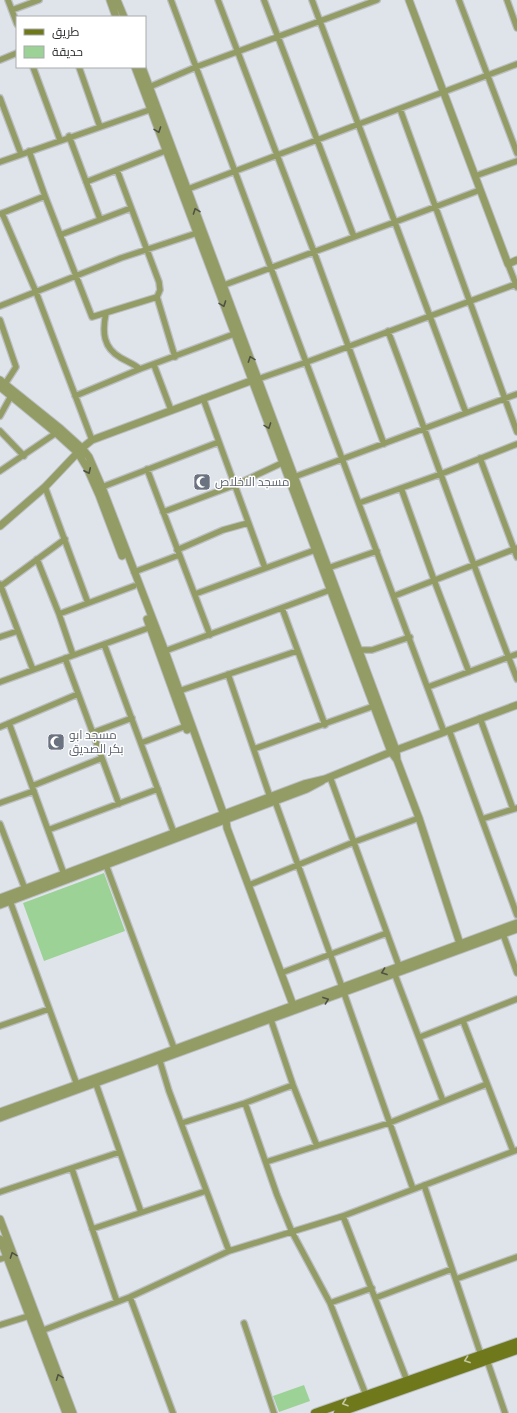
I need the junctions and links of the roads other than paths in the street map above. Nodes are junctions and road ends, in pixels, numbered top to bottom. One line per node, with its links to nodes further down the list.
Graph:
1 (8, 0): 14 (street)
2 (39, 0): 14 (street)
3 (110, 0): 15 (street)
4 (117, 0): 16 (street)
5 (171, 0): 25 (street)
6 (218, 0): 21 (street)
7 (264, 0): 20 (street)
8 (312, 0): 18 (street)
9 (377, 0): 13 (street)
10 (409, 0): 32 (street)
11 (459, 0): 30 (street)
12 (507, 0): 19 (street)
13 (360, 3): 18 (street)
14 (12, 10): 17 (street)
15 (115, 16)
16 (124, 16)
17 (16, 21)
18 (320, 21): 20 (street); 36 (street)
19 (517, 28)
20 (278, 37): 21 (street); 40 (street)
21 (237, 52): 25 (street); 45 (street)
22 (16, 54): 23 (street)
23 (0, 60)
24 (517, 64): 30 (street)
25 (196, 67): 31 (street); 49 (street)
26 (33, 68): 39 (street)
27 (79, 68): 37 (street)
28 (136, 68): 31 (street)
29 (142, 68): 31 (street)
30 (487, 76): 32 (street); 44 (street)
31 (146, 88): 34 (street)
32 (444, 93): 35 (street); 50 (street)
33 (0, 98): 43 (street)
34 (154, 108): 37 (street); 42 (street, one-way to 42); 52 (street)
35 (400, 109): 36 (street); 55 (street)
36 (359, 124): 40 (street); 59 (street)
37 (100, 127): 38 (street)
38 (69, 136): 39 (street); 51 (street)
39 (60, 140): 41 (street)
40 (318, 140): 45 (street); 62 (street)
41 (29, 150): 43 (street); 54 (street)
42 (165, 151): 48 (street); 60 (street)
43 (21, 154): 47 (street)
44 (517, 154)
45 (277, 156): 49 (street); 64 (street)
46 (517, 161): 50 (street)
47 (0, 162)
48 (117, 170): 51 (street); 56 (street)
49 (234, 171): 52 (street); 67 (street)
50 (475, 176): 53 (street)
51 (86, 182): 58 (street)
52 (188, 189): 69 (street, one-way to 52)
53 (480, 190): 55 (street); 66 (street)
54 (45, 196): 57 (street); 61 (street)
55 (435, 207): 59 (street); 73 (street)
56 (131, 208): 58 (street); 63 (street)
57 (1, 213): 71 (street)
58 (100, 219): 61 (street)
59 (395, 222): 62 (street); 76 (street)
60 (197, 233): 63 (street); 79 (street, one-way to 79)
61 (60, 235): 68 (street)
62 (354, 237): 64 (street)
63 (146, 250): 68 (street); 72 (street)
64 (314, 252): 67 (street); 80 (street)
65 (517, 260): 66 (street)
66 (508, 264): 70 (street)
67 (270, 268): 69 (street); 82 (street)
68 (76, 276): 71 (street); 75 (street)
69 (224, 285): 85 (street, one-way to 69)
70 (516, 285): 73 (street)
71 (36, 292): 74 (street); 89 (street)
72 (157, 297): 75 (street); 81 (street)
73 (469, 301): 76 (street); 91 (street)
74 (0, 306)
75 (106, 314): 84 (street)
76 (430, 316): 78 (street); 93 (street)
77 (0, 320): 86 (street)
78 (388, 331): 80 (street); 95 (street)
79 (234, 334): 81 (street); 85 (street)
80 (348, 346): 82 (street); 101 (street)
81 (175, 357): 83 (street)
82 (307, 362): 85 (street); 106 (street)
83 (154, 365): 84 (street); 92 (street)
84 (140, 369): 89 (street)
85 (255, 380): 90 (street); 107 (street, one-way to 107); 111 (street)
86 (2, 384): 88 (street); 97 (street)
87 (517, 394): 91 (street)
88 (11, 396): 94 (street); 97 (street)
89 (75, 396): 99 (street)
90 (203, 398): 92 (street); 100 (street)
91 (505, 399): 93 (street); 98 (street)
92 (171, 410): 99 (street)
93 (466, 413): 95 (street)
94 (0, 416)
95 (425, 428): 101 (street); 110 (street)
96 (0, 431): 104 (street)
97 (58, 431): 103 (street); 104 (street)
98 (517, 432)
99 (92, 440): 103 (street)
100 (219, 442): 108 (street); 112 (street)
101 (384, 444): 106 (street)
102 (517, 444): 105 (street)
103 (80, 450): 113 (street); 114 (street); 133 (street, one-way to 133)
104 (24, 456): 109 (street)
105 (480, 458): 110 (street); 121 (street)
106 (343, 459): 111 (street); 116 (street)
107 (282, 462): 112 (street); 122 (street)
108 (147, 469): 113 (street); 117 (street)
109 (0, 471)
110 (441, 474): 115 (street); 127 (street)
111 (294, 477): 129 (street)
112 (235, 485): 117 (street); 118 (street)
113 (102, 487): 130 (street)
114 (44, 488): 119 (street); 120 (street)
115 (401, 488): 116 (street); 131 (street)
116 (359, 503): 123 (street)
117 (163, 512): 124 (street)
118 (248, 523): 124 (street); 128 (street)
119 (0, 526)
120 (65, 539): 126 (street); 138 (street)
121 (516, 549): 125 (street); 127 (street)
122 (315, 550): 128 (street); 134 (street)
123 (378, 551): 129 (street); 136 (street)
124 (178, 552): 130 (street); 135 (street)
125 (517, 557)
126 (37, 559): 132 (street); 140 (street)
127 (473, 564): 131 (street); 152 (street)
128 (265, 568): 135 (street)
129 (328, 568): 137 (street)
130 (134, 572): 141 (street)
131 (434, 580): 136 (street); 155 (street)
132 (0, 585): 142 (street)
133 (134, 586): 138 (street); 141 (street)
134 (330, 590): 137 (street); 139 (street)
135 (195, 594): 143 (street)
136 (394, 596): 145 (street)
137 (337, 598): 147 (street); 162 (street)
138 (88, 603): 140 (street)
139 (282, 608): 143 (street); 149 (street)
140 (59, 614): 151 (street)
141 (152, 626): 146 (street); 148 (street); 169 (street)
142 (18, 631): 144 (street); 154 (street)
143 (210, 635): 148 (street)
144 (0, 636)
145 (410, 637): 147 (street); 159 (street)
146 (104, 644): 151 (street); 165 (street)
147 (360, 650): 162 (street)
148 (165, 651): 160 (street)
149 (297, 651): 156 (street); 168 (street)
150 (517, 654): 152 (street)
151 (73, 655): 153 (street)
152 (508, 657): 155 (street); 157 (street)
153 (65, 658): 154 (street); 161 (street)
154 (33, 670): 158 (street)
155 (469, 672): 159 (street)
156 (228, 674): 160 (street); 174 (street)
157 (517, 679)
158 (0, 682)
159 (428, 687): 171 (street)
160 (178, 690): 184 (street)
161 (78, 694): 167 (street); 172 (street)
162 (373, 696): 164 (street); 175 (street)
163 (517, 705): 166 (street)
164 (374, 706): 168 (street); 175 (street)
165 (132, 718): 172 (street); 173 (street)
166 (480, 718): 171 (street); 183 (street)
167 (9, 723): 170 (street); 178 (street)
168 (325, 725): 174 (street)
169 (186, 726): 173 (street); 184 (street)
170 (0, 727)
171 (447, 731): 175 (street); 186 (street)
172 (92, 733): 176 (street)
173 (141, 742): 179 (street)
174 (254, 749): 180 (street)
175 (393, 751): 177 (street); 185 (street)
176 (102, 758): 178 (street); 182 (street)
177 (328, 778): 180 (street); 190 (street)
178 (33, 788): 181 (street); 188 (street)
179 (158, 789): 182 (street); 189 (street)
180 (272, 799): 184 (street); 192 (street)
181 (0, 803)
182 (119, 804): 188 (street)
183 (515, 808): 186 (street)
184 (223, 818): 189 (street); 191 (street); 194 (street)
185 (419, 818): 190 (street); 204 (street)
186 (482, 820): 199 (street)
187 (0, 824): 195 (street)
188 (48, 830): 193 (street)
189 (174, 833): 193 (street)
190 (354, 842): 192 (street); 202 (street)
191 (106, 865): 197 (street); 218 (street)
192 (298, 865): 194 (street); 205 (street)
193 (64, 874): 195 (street)
194 (248, 885): 207 (street)
195 (25, 889): 196 (street)
196 (0, 898)
197 (10, 901): 198 (street); 213 (street)
198 (0, 904)
199 (517, 915)
200 (517, 923): 204 (street)
201 (517, 929): 203 (street)
202 (387, 933): 205 (street); 206 (street)
203 (504, 934): 208 (street); 209 (street)
204 (460, 944): 206 (street)
205 (330, 954): 207 (street); 210 (street)
206 (399, 966): 210 (street, one-way to 210)
207 (281, 973): 212 (street)
208 (517, 973)
209 (395, 974): 210 (street); 217 (street)
210 (343, 990): 212 (street); 214 (street, one-way to 210); 229 (street)
211 (517, 999): 215 (street)
212 (293, 1005): 218 (street)
213 (49, 1009): 216 (street); 222 (street)
214 (271, 1020): 219 (street); 223 (street)
215 (463, 1021): 217 (street); 221 (street)
216 (0, 1026)
217 (420, 1037): 224 (street)
218 (174, 1048): 219 (street)
219 (159, 1058): 220 (street); 222 (street); 228 (street)
220 (96, 1084): 227 (street); 232 (street)
221 (487, 1084): 224 (street); 231 (street)
222 (77, 1085): 226 (street)
223 (293, 1085): 225 (street); 230 (street)
224 (443, 1101): 229 (street)
225 (245, 1103): 228 (street); 233 (street)
226 (0, 1112)
227 (0, 1118)
228 (182, 1123): 237 (street)
229 (389, 1123): 230 (street); 236 (street)
230 (317, 1146): 233 (street)
231 (515, 1151): 235 (street)
232 (120, 1152): 234 (street); 239 (street)
233 (266, 1162): 243 (street)
234 (72, 1169): 238 (street); 242 (street)
235 (424, 1185): 236 (street); 248 (street)
236 (413, 1189): 240 (street)
237 (206, 1191): 239 (street); 245 (street)
238 (0, 1192)
239 (141, 1212): 242 (street)
240 (343, 1216): 243 (street); 250 (street)
241 (0, 1219): 258 (street, one-way to 241)
242 (92, 1229): 253 (street)
243 (292, 1232): 245 (street); 254 (street)
244 (0, 1239): 247 (street)
245 (229, 1251): 251 (street)
246 (517, 1257): 249 (street)
247 (4, 1258): 255 (street)
248 (452, 1269): 249 (street); 252 (street)
249 (456, 1279): 261 (street)
250 (372, 1288): 252 (street); 254 (street)
251 (130, 1297): 253 (street); 267 (street)
252 (375, 1298): 262 (street)
253 (117, 1302): 258 (street)
254 (330, 1303): 263 (street)
255 (29, 1316): 257 (street); 265 (street)
256 (244, 1324): 268 (street)
257 (0, 1325)
258 (41, 1331): 266 (street, one-way to 258)
259 (517, 1342): 261 (main road)
260 (517, 1350): 261 (main road)
261 (484, 1358): 262 (main road); 271 (street)
262 (409, 1384): 263 (main road); 264 (main road)
263 (366, 1395): 269 (main road, one-way to 269)
264 (351, 1411): 270 (main road)
265 (66, 1413)
266 (73, 1413)
267 (174, 1413)
268 (274, 1413)
269 (316, 1413)
270 (338, 1413)
271 (505, 1413)

